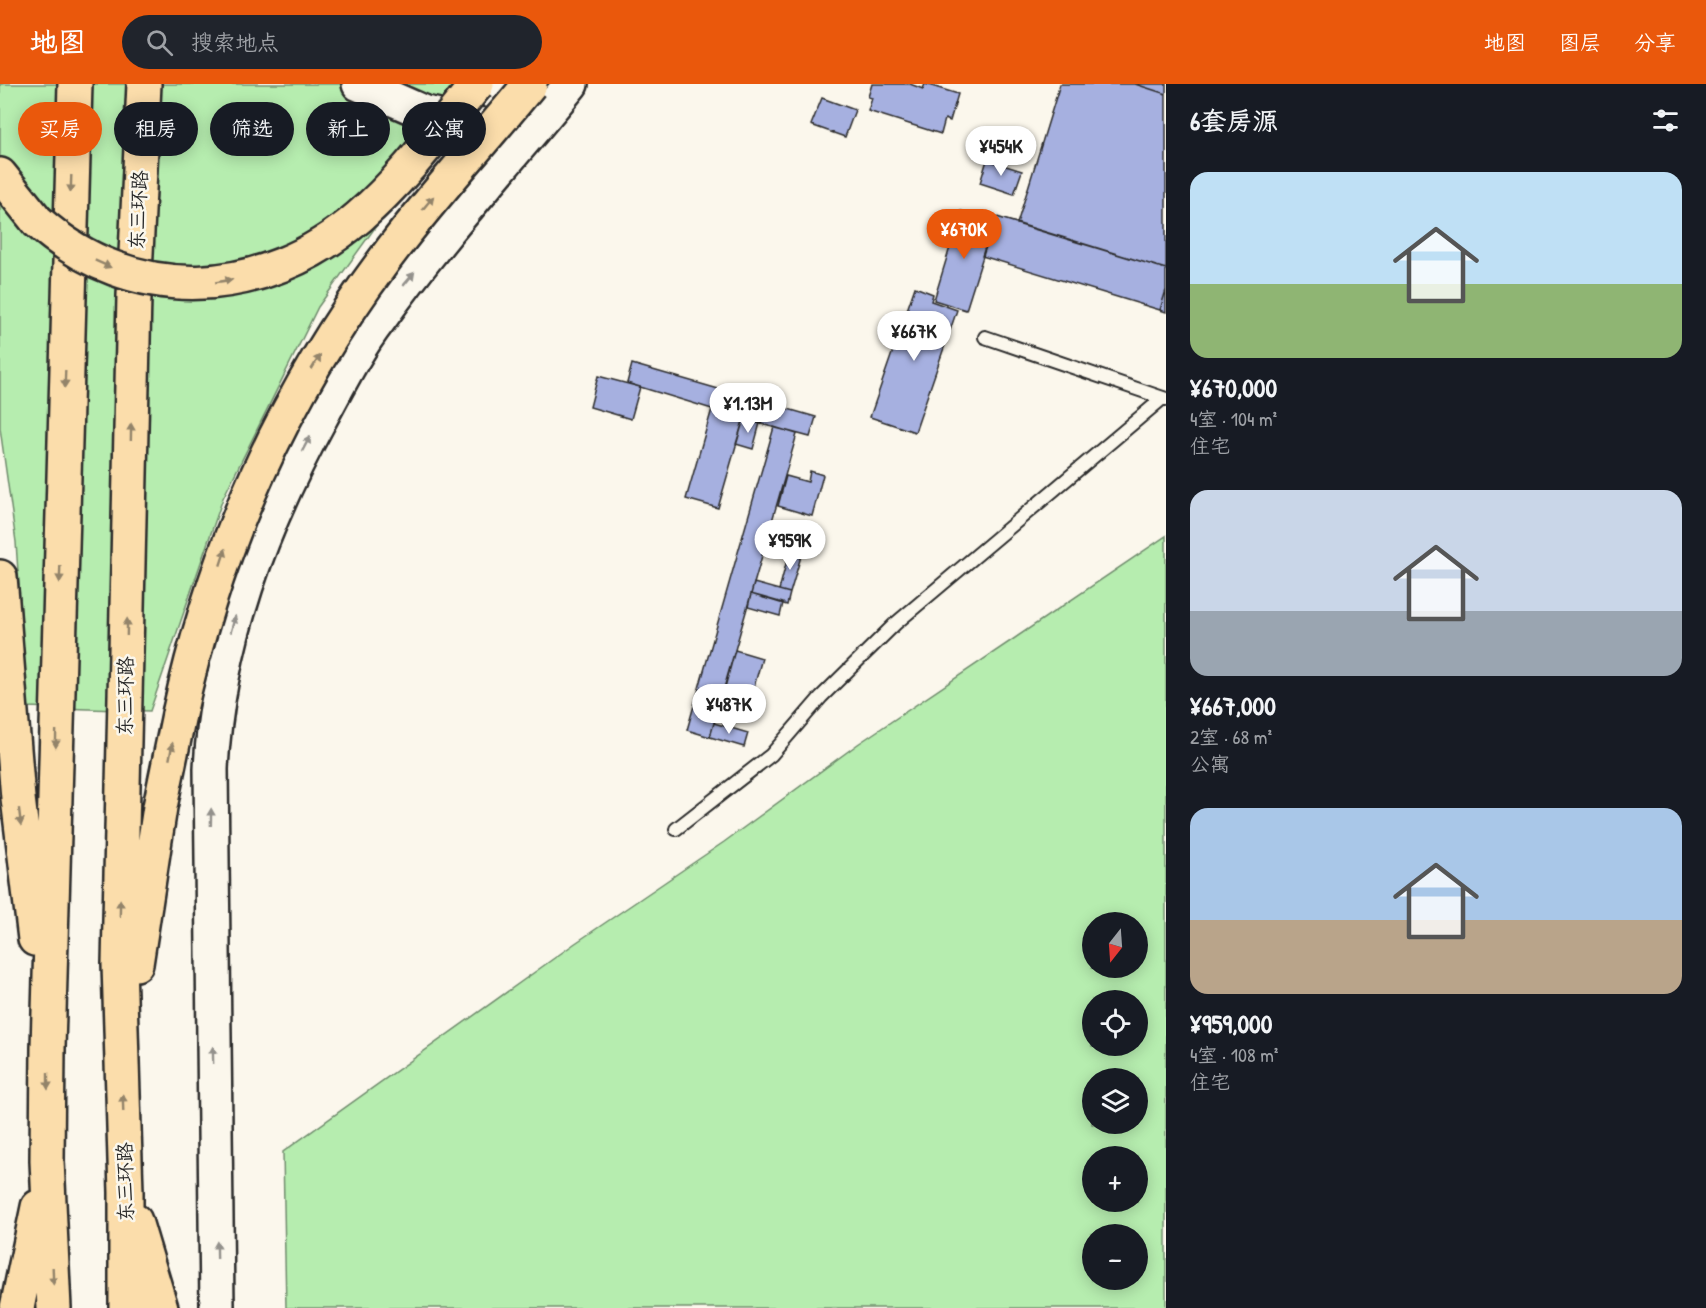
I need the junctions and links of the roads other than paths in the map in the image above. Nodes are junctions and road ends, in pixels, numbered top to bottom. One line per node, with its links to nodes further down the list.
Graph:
1 (75, 84): 13 (highway, one-way to 13)
2 (144, 84): 14 (highway, 东三环路, one-way to 2)
3 (359, 84): 7 (main road)
4 (477, 84): 8 (highway, one-way to 4, bridge)
5 (530, 84): 14 (highway, one-way to 5, bridge)
6 (571, 84): 7 (main road)
7 (529, 135): 21 (main road, one-way to 7)
8 (0, 175)
9 (985, 337): 10 (lane)
10 (1165, 399): 12 (lane)
11 (0, 577): 13 (highway, one-way to 13)
12 (676, 829)
13 (48, 1048): 15 (highway, one-way to 15)
14 (122, 1057): 16 (highway, 东三环路, one-way to 14)
15 (47, 1161): 17 (highway); 18 (highway, one-way to 18)
16 (126, 1192): 19 (highway, 东三环路); 20 (highway)
17 (17, 1308)
18 (54, 1308)
19 (126, 1308)
20 (161, 1308)
21 (218, 1308)

